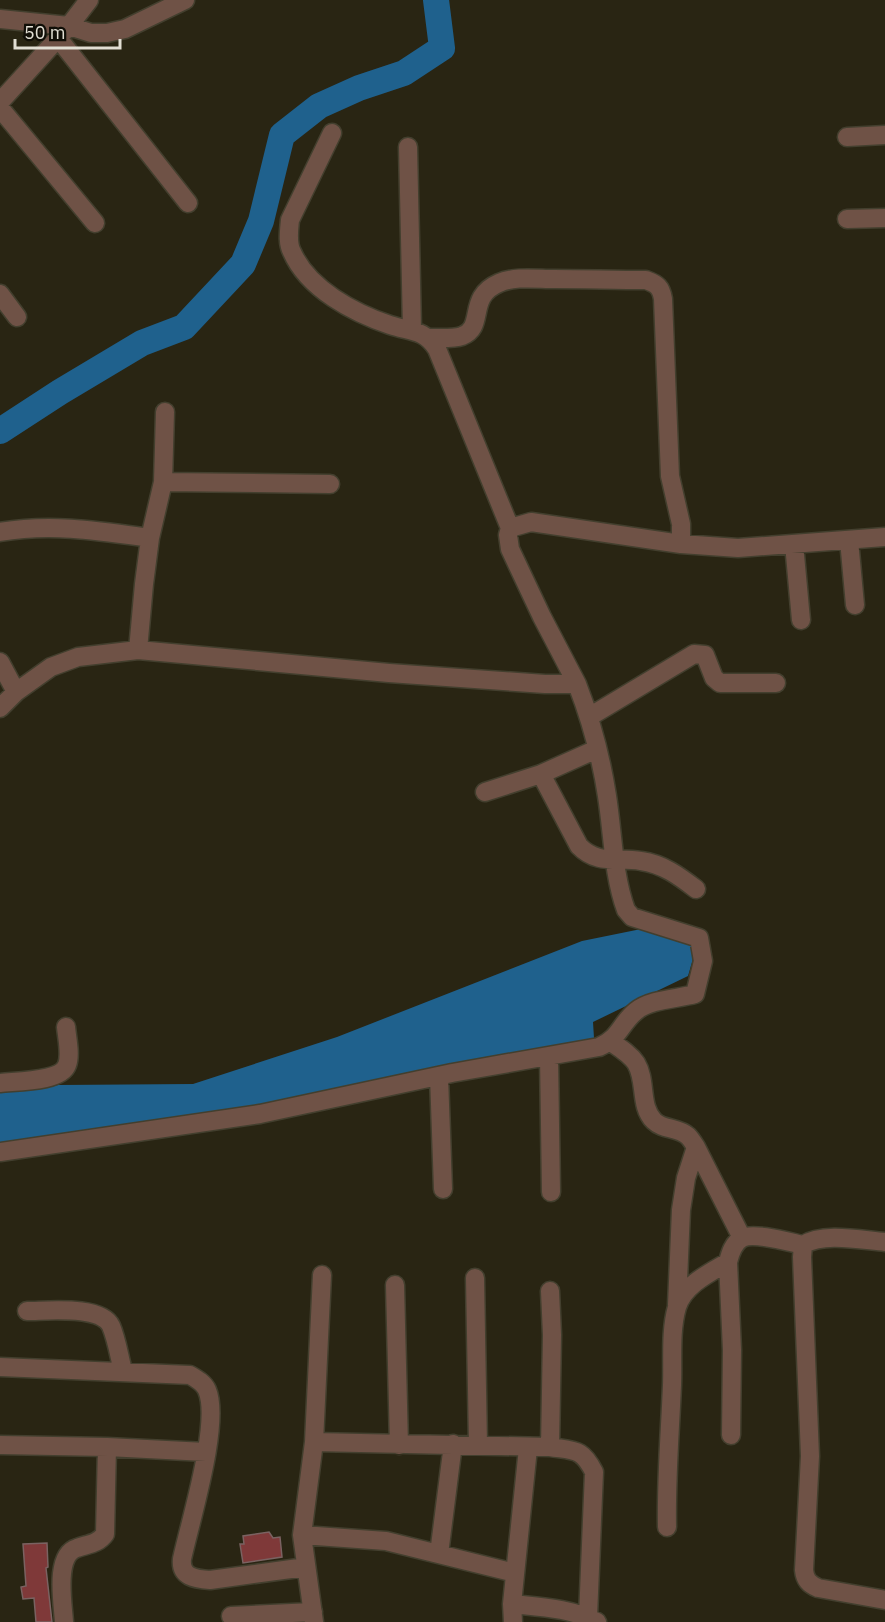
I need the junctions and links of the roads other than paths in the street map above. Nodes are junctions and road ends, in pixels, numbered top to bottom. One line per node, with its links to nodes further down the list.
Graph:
1 (89, 0): 4 (street)
2 (185, 0): 4 (street)
3 (0, 19): 4 (street)
4 (63, 32): 5 (street); 11 (street)
5 (0, 102)
6 (0, 108): 14 (street)
7 (332, 133): 17 (street)
8 (885, 135): 9 (street)
9 (847, 137)
10 (408, 147): 17 (street)
11 (188, 203)
12 (885, 218): 13 (street)
13 (847, 219)
14 (95, 224)
15 (0, 294): 16 (street)
16 (16, 317)
17 (412, 329): 18 (street)
18 (430, 338): 22 (street); 27 (street)
19 (165, 412): 20 (street)
20 (163, 482): 21 (street); 25 (street)
21 (330, 484)
22 (510, 528): 27 (street); 34 (street)
23 (0, 532): 25 (street)
24 (885, 537): 26 (street)
25 (150, 538): 31 (street)
26 (849, 540): 28 (street); 29 (street)
27 (681, 544): 28 (street)
28 (794, 544): 30 (street)
29 (855, 605)
30 (801, 620)
31 (138, 650): 34 (street); 35 (street)
32 (0, 662): 35 (street)
33 (776, 682): 37 (street)
34 (577, 684): 37 (street)
35 (16, 692): 36 (street)
36 (0, 708)
37 (589, 717): 38 (street)
38 (597, 749): 39 (street); 41 (street)
39 (541, 774): 40 (street); 41 (street)
40 (485, 792)
41 (614, 859): 42 (street); 44 (street)
42 (696, 889)
43 (66, 1027): 47 (street)
44 (611, 1042): 45 (street); 48 (street)
45 (549, 1056): 46 (street); 51 (street)
46 (439, 1076): 49 (street); 50 (street)
47 (0, 1083)
48 (696, 1147): 52 (street); 60 (street)
49 (0, 1152)
50 (443, 1189)
51 (551, 1192)
52 (742, 1238): 54 (street); 55 (street)
53 (885, 1242): 54 (street)
54 (803, 1245): 79 (street)
55 (728, 1262): 60 (street); 64 (street)
56 (322, 1275): 65 (street)
57 (475, 1278): 69 (street)
58 (395, 1284): 68 (street)
59 (550, 1291): 71 (street)
60 (677, 1307): 74 (street)
61 (27, 1311): 63 (street)
62 (0, 1367): 63 (street)
63 (123, 1371): 73 (street)
64 (731, 1435)
65 (314, 1442): 68 (street); 75 (street)
66 (453, 1444): 68 (street); 69 (street); 76 (street)
67 (0, 1445): 70 (street)
68 (399, 1445)
69 (478, 1445): 72 (street)
70 (107, 1447): 73 (street); 84 (street)
71 (550, 1447): 72 (street); 83 (street)
72 (528, 1448): 78 (street)
73 (206, 1452): 77 (street)
74 (667, 1527)
75 (302, 1535): 76 (street); 77 (street)
76 (439, 1554): 78 (street)
77 (306, 1567): 82 (street)
78 (515, 1573): 80 (street)
79 (885, 1600)
80 (513, 1613): 83 (street)
81 (231, 1616): 82 (street)
82 (314, 1617)
83 (593, 1620)
84 (64, 1622)

